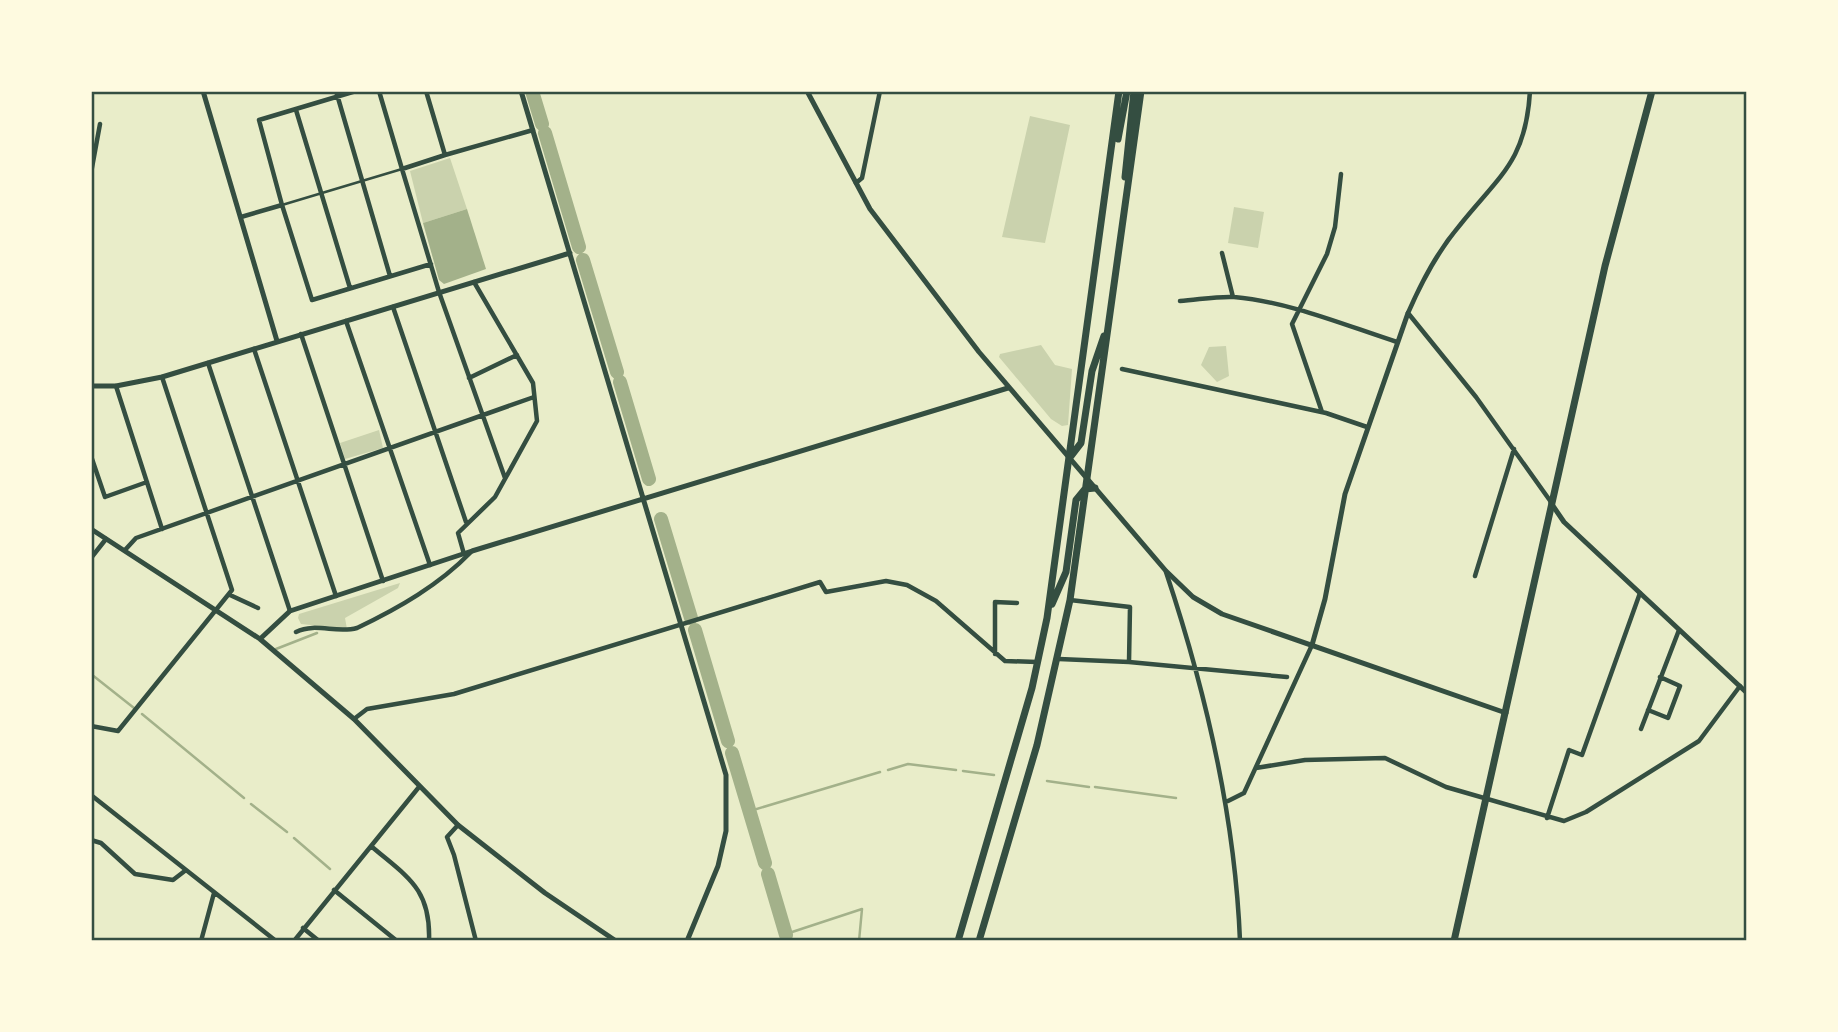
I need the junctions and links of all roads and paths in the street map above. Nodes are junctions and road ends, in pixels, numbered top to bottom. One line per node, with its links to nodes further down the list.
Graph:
1 (356, 91): 14 (street)
2 (379, 91): 20 (street)
3 (426, 91): 18 (street)
4 (521, 91): 17 (street)
5 (807, 91): 24 (street)
6 (880, 91): 24 (street)
7 (1119, 91): 19 (highway)
8 (1127, 91): 19 (highway)
9 (1134, 91): 26 (highway)
10 (1141, 91): 26 (highway)
11 (1531, 91): 40 (street)
12 (1652, 91): 72 (highway)
13 (206, 92): 28 (street)
14 (337, 94): 15 (street); 23 (street)
15 (296, 110): 25 (street); 27 (street)
16 (100, 124): 21 (street)
17 (533, 130): 18 (street); 29 (street)
18 (445, 155): 20 (street)
19 (1111, 167): 64 (highway)
20 (402, 169): 23 (street); 31 (street)
21 (91, 173)
22 (1341, 174): 39 (street)
23 (363, 180): 25 (street); 32 (street)
24 (855, 184): 54 (street)
25 (323, 193): 27 (street); 34 (street)
26 (1126, 199): 42 (highway)
27 (282, 205): 28 (street); 34 (street)
28 (240, 217): 44 (street)
29 (570, 253): 33 (street); 71 (street)
30 (1222, 253): 36 (street)
31 (431, 264): 32 (street); 35 (street)
32 (390, 276): 34 (street)
33 (474, 282): 35 (street); 47 (street)
34 (350, 288)
35 (439, 292): 38 (street); 51 (street)
36 (1233, 297): 37 (street); 39 (street)
37 (1180, 301)
38 (393, 307): 41 (street); 59 (street)
39 (1298, 309): 45 (street); 56 (street)
40 (1408, 313): 45 (street); 60 (street)
41 (346, 321): 43 (street); 61 (street)
42 (1109, 322): 64 (highway); 69 (highway)
43 (301, 334): 44 (street); 65 (street)
44 (277, 341): 46 (street)
45 (1397, 342): 58 (street)
46 (254, 348): 48 (street); 68 (street)
47 (517, 355): 51 (street); 55 (street)
48 (207, 362): 50 (street); 70 (street)
49 (1122, 369): 56 (street)
50 (162, 377): 53 (street); 73 (street)
51 (469, 378): 57 (street)
52 (91, 386): 53 (street)
53 (116, 386): 67 (street)
54 (1008, 388): 62 (street); 71 (street)
55 (534, 397): 57 (street); 66 (street)
56 (1322, 412): 58 (street)
57 (482, 415): 59 (street); 66 (street)
58 (1367, 427): 99 (street)
59 (435, 433): 61 (street); 74 (street)
60 (1514, 448): 72 (street); 84 (street)
61 (390, 449): 65 (street); 82 (street)
62 (1063, 451): 64 (highway)
63 (91, 456): 67 (street)
64 (1071, 458): 69 (street); 94 (highway)
65 (344, 465): 68 (street); 85 (street)
66 (505, 478): 74 (street)
67 (147, 482): 76 (street)
68 (297, 482): 70 (street); 88 (street)
69 (1090, 486): 83 (street); 89 (highway); 94 (highway)
70 (252, 498): 73 (street); 93 (street)
71 (644, 498): 79 (street); 95 (street)
72 (1551, 502): 86 (street); 110 (highway)
73 (208, 514): 76 (street); 87 (street)
74 (466, 523): 80 (street)
75 (91, 529): 77 (street)
76 (162, 529): 78 (street)
77 (106, 539): 78 (street); 81 (street)
78 (125, 550): 92 (street)
79 (472, 551): 80 (street); 97 (street)
80 (464, 554): 82 (street)
81 (91, 558)
82 (430, 566): 85 (street)
83 (1166, 572): 99 (street); 104 (street)
84 (1475, 576)
85 (383, 582): 88 (street)
86 (1640, 593): 96 (street); 119 (street)
87 (230, 595): 91 (street); 92 (street)
88 (337, 597): 93 (street)
89 (1070, 600): 101 (highway); 103 (street)
90 (1017, 603): 100 (street)
91 (258, 608)
92 (216, 610): 98 (street); 112 (street)
93 (290, 611): 98 (street)
94 (1047, 618): 102 (highway)
95 (683, 624): 100 (street); 111 (street); 135 (street)
96 (1679, 630): 106 (street); 107 (street)
97 (296, 632)
98 (260, 639): 111 (street)
99 (1312, 645): 110 (street); 114 (street)
100 (995, 655): 102 (street)
101 (1059, 659): 103 (street); 137 (highway)
102 (1038, 662): 136 (highway)
103 (1129, 662): 104 (street)
104 (1195, 669): 105 (street); 118 (street)
105 (1287, 677)
106 (1660, 677): 109 (street); 109 (street)
107 (1740, 686): 108 (street); 119 (street)
108 (1747, 693)
109 (1648, 710): 113 (street)
110 (1506, 713): 117 (highway)
111 (354, 719): 115 (street)
112 (91, 726)
113 (1642, 729)
114 (1256, 768): 117 (street); 118 (street)
115 (419, 787): 120 (street); 122 (street)
116 (91, 795): 123 (street)
117 (1486, 796): 119 (street); 139 (highway)
118 (1228, 802): 138 (street)
119 (1546, 818)
120 (457, 825): 133 (street); 134 (street)
121 (91, 840): 123 (street)
122 (371, 846): 124 (street); 132 (street)
123 (186, 870): 125 (street)
124 (334, 890): 126 (street); 131 (street)
125 (214, 893): 127 (street); 128 (street)
126 (303, 928): 129 (street); 130 (street)
127 (201, 941)
128 (276, 941)
129 (294, 941)
130 (319, 941)
131 (397, 941)
132 (429, 941)
133 (475, 941)
134 (616, 941)
135 (687, 941)
136 (958, 941)
137 (979, 941)
138 (1240, 941)
139 (1454, 941)

